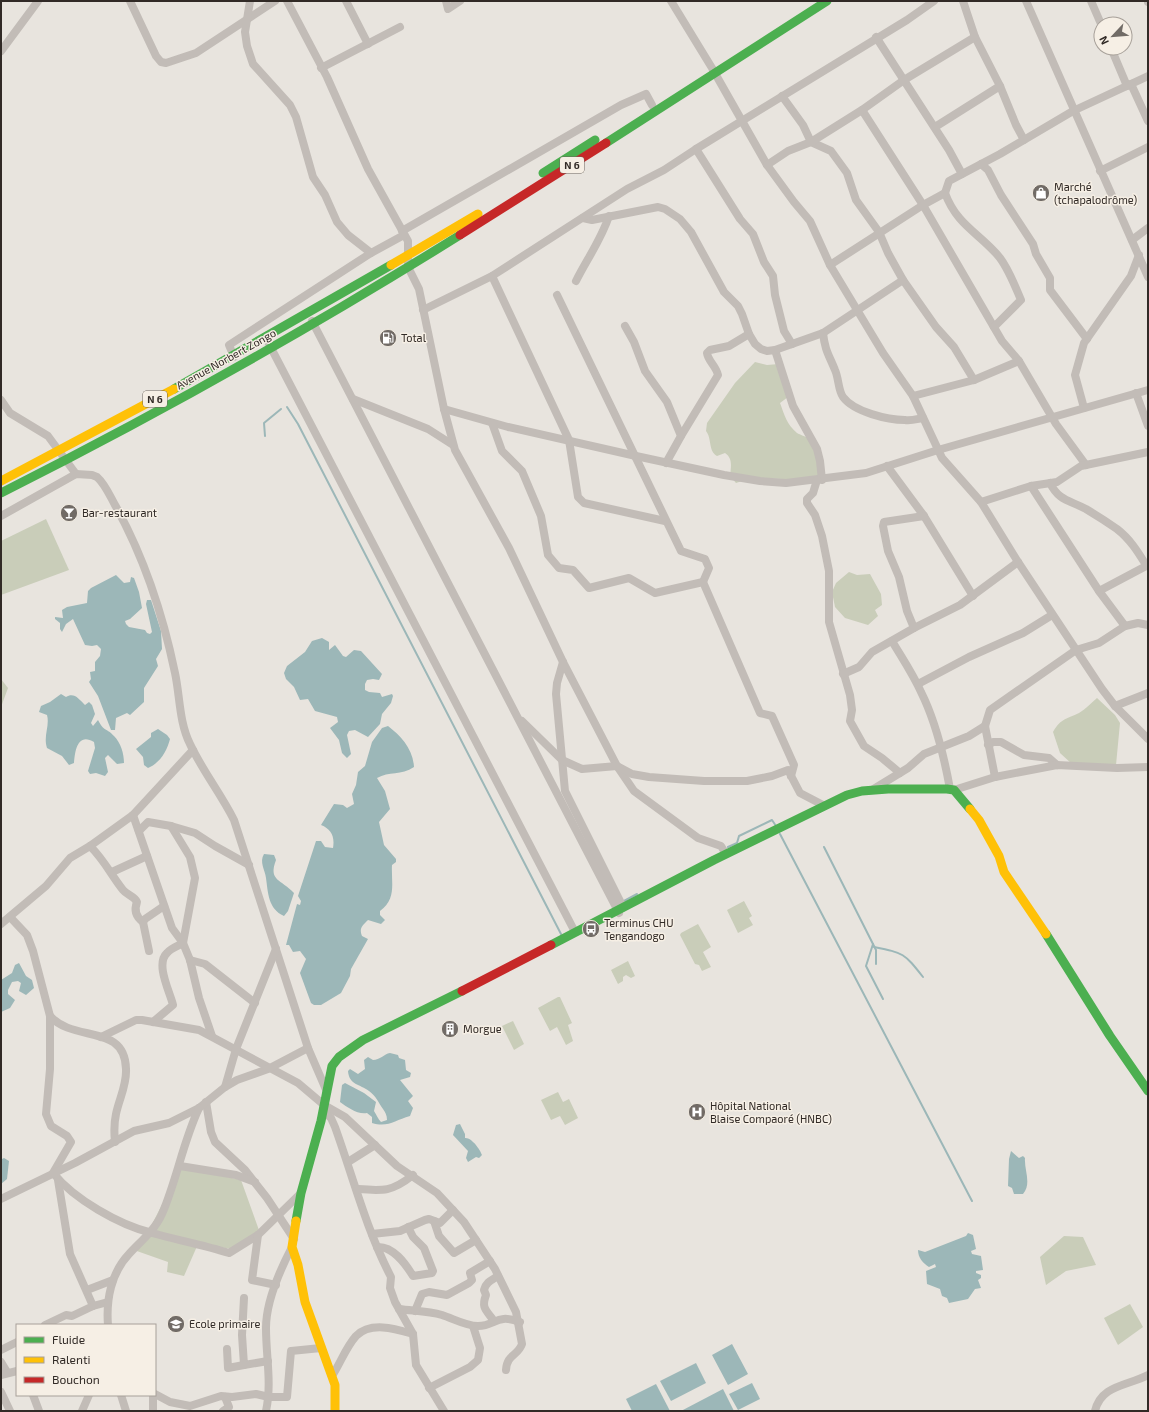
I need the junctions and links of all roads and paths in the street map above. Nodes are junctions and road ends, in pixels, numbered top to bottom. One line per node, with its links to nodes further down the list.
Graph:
1 (38, 1): 22 (street)
2 (130, 1): 17 (street)
3 (250, 1): 17 (street)
4 (275, 1): 17 (street)
5 (287, 1): 24 (street)
6 (346, 1): 21 (street)
7 (446, 1): 8 (street)
8 (460, 1)
9 (671, 1): 25 (street)
10 (819, 1): 25 (main road, N 6)
11 (827, 1): 25 (main road, N 6)
12 (934, 1): 19 (street)
13 (963, 1): 20 (street)
14 (1026, 1): 33 (street)
15 (1092, 1): 16 (street)
16 (1098, 16)
17 (247, 19): 53 (street)
18 (400, 27): 21 (street)
19 (876, 37): 27 (street); 30 (street)
20 (975, 37): 27 (street); 29 (street)
21 (368, 44): 24 (street)
22 (1, 50)
23 (1115, 56): 28 (street)
24 (321, 68): 51 (street)
25 (713, 70): 31 (main road, N 6); 34 (street); 57 (main road, N 6)
26 (1148, 76): 28 (street)
27 (904, 80): 32 (street); 36 (street)
28 (1129, 85): 33 (street); 35 (street)
29 (1000, 86): 36 (street); 37 (street)
30 (782, 96): 34 (street); 38 (street)
31 (652, 105): 51 (street); 55 (main road, N 6)
32 (862, 110): 38 (street); 46 (street)
33 (1074, 111): 37 (street); 43 (street)
34 (741, 121): 40 (street); 42 (street)
35 (1148, 121)
36 (935, 127): 44 (street)
37 (1024, 140): 41 (street)
38 (811, 142): 42 (street); 50 (street)
39 (1148, 147): 43 (street)
40 (696, 149): 48 (street); 73 (street)
41 (981, 164): 44 (street); 72 (street)
42 (767, 165): 56 (street)
43 (1100, 171): 52 (street)
44 (962, 174): 45 (street)
45 (945, 193): 46 (street); 68 (street)
46 (923, 204): 50 (street); 68 (street)
47 (609, 216): 48 (street); 61 (street); 70 (street)
48 (584, 218): 58 (street)
49 (1148, 228): 52 (street)
50 (879, 232): 56 (street); 60 (street)
51 (403, 233): 53 (street); 55 (street)
52 (1132, 240): 54 (street)
53 (371, 253): 76 (street)
54 (1138, 255): 59 (street); 72 (street)
55 (407, 256): 57 (street); 65 (main road, N 6)
56 (830, 264): 63 (street)
57 (408, 267): 64 (street); 66 (main road, N 6)
58 (492, 276): 64 (street); 91 (street)
59 (1148, 277)
60 (903, 280): 63 (street); 78 (street)
61 (576, 282)
62 (557, 295): 96 (street)
63 (857, 309): 69 (street); 81 (street)
64 (424, 310): 85 (street)
65 (308, 314): 66 (street); 71 (main road, Avenue Norbert Zongo / N 6)
66 (313, 324): 74 (main road, Avenue Norbert Zongo / N 6); 82 (street)
67 (625, 326): 90 (street)
68 (994, 327): 77 (street)
69 (823, 333): 73 (street); 87 (street)
70 (749, 334): 75 (street); 90 (street)
71 (266, 338): 74 (street); 76 (main road, Avenue Norbert Zongo / N 6)
72 (1087, 339): 84 (street)
73 (792, 344): 75 (street)
74 (272, 348): 97 (main road, Avenue Norbert Zongo / N 6); 158 (street)
75 (775, 350): 102 (street)
76 (234, 357): 94 (main road, Avenue Norbert Zongo / N 6)
77 (1019, 362): 78 (street); 86 (street)
78 (974, 380): 81 (street)
79 (1148, 390): 80 (street)
80 (1136, 393): 84 (street); 89 (street)
81 (913, 396): 87 (street)
82 (352, 399): 92 (street); 129 (street)
83 (1, 400): 94 (street)
84 (1084, 408): 86 (street)
85 (444, 409): 88 (street); 92 (street)
86 (1052, 417): 93 (street); 99 (street)
87 (923, 418): 93 (street)
88 (492, 422): 91 (street); 113 (street)
89 (1148, 426)
90 (681, 436): 98 (street)
91 (569, 440): 96 (street); 110 (street)
92 (453, 445): 124 (street)
93 (938, 450): 100 (street); 107 (street)
94 (60, 451): 97 (street); 103 (main road, Avenue Norbert Zongo / N 6)
95 (1148, 452): 99 (street)
96 (636, 456): 98 (street); 110 (street)
97 (66, 460): 101 (street); 106 (main road, Avenue Norbert Zongo / N 6)
98 (666, 463): 102 (street)
99 (1086, 465): 104 (street)
100 (887, 466): 102 (street); 109 (street)
101 (76, 474): 108 (street); 134 (street)
102 (819, 480): 125 (street)
103 (1, 481)
104 (1050, 482): 105 (street); 112 (street)
105 (1031, 486): 107 (street); 114 (street)
106 (1, 493)
107 (981, 502): 111 (street)
108 (1, 516)
109 (924, 516): 115 (street); 119 (street)
110 (665, 521): 113 (street)
111 (1018, 562): 115 (street); 116 (street)
112 (1147, 565): 114 (street)
113 (703, 582): 140 (street)
114 (1099, 591): 118 (street)
115 (973, 596): 119 (street)
116 (1052, 616): 122 (street); 126 (street)
117 (1148, 625): 118 (street)
118 (1125, 626): 121 (street)
119 (914, 628): 120 (street)
120 (892, 641): 125 (street); 126 (street)
121 (1088, 647): 122 (street); 123 (street)
122 (1076, 650): 123 (street); 130 (street)
123 (1082, 659): 128 (street)
124 (563, 662): 135 (street); 137 (street)
125 (843, 674): 139 (street)
126 (918, 684): 133 (street)
127 (1148, 693): 128 (street)
128 (1115, 706): 131 (street)
129 (517, 717): 135 (street); 154 (street)
130 (985, 726): 132 (street); 133 (street)
131 (1148, 739)
132 (988, 745): 136 (street); 141 (street)
133 (941, 746): 139 (street); 142 (street)
134 (193, 750): 145 (street); 151 (street)
135 (562, 760): 137 (street); 154 (street)
136 (1057, 764): 138 (street); 141 (street)
137 (617, 766): 140 (street); 149 (street)
138 (1148, 767)
139 (900, 773): 143 (street)
140 (791, 776): 144 (street)
141 (995, 777): 142 (street)
142 (952, 789): 143 (main road); 172 (main road)
143 (871, 790): 144 (main road)
144 (823, 805): 149 (main road)
145 (133, 815): 147 (street); 148 (street)
146 (171, 826): 147 (street); 151 (street); 159 (street)
147 (139, 831): 150 (street)
148 (90, 846): 152 (street); 155 (street)
149 (726, 854): 154 (main road)
150 (147, 856): 152 (street); 153 (street)
151 (250, 865): 160 (street)
152 (112, 872): 156 (street)
153 (164, 906): 156 (street); 159 (street)
154 (620, 910): 158 (main road)
155 (10, 917): 157 (street); 164 (street)
156 (144, 922): 161 (street)
157 (1, 924)
158 (576, 933): 173 (main road)
159 (183, 943): 162 (street); 165 (street)
160 (276, 949): 163 (street); 168 (street)
161 (149, 951)
162 (190, 960): 163 (street); 166 (street)
163 (255, 1003): 169 (street)
164 (50, 1016): 167 (street); 181 (street)
165 (154, 1022): 166 (street); 167 (street)
166 (212, 1036): 169 (street)
167 (101, 1037): 177 (street)
168 (308, 1048): 170 (street); 173 (street)
169 (236, 1049): 170 (street); 171 (street)
170 (268, 1069): 171 (street); 176 (street)
171 (225, 1087): 174 (street)
172 (1148, 1091)
173 (327, 1092): 176 (main road)
174 (206, 1102): 175 (street); 184 (street)
175 (199, 1108): 177 (street); 180 (street)
176 (324, 1108): 178 (street); 179 (street); 186 (main road)
177 (114, 1142): 181 (street)
178 (375, 1145): 179 (street); 182 (street)
179 (348, 1162): 185 (street)
180 (180, 1166): 184 (street); 192 (street)
181 (52, 1173): 183 (street); 187 (street)
182 (413, 1175): 185 (street); 188 (street)
183 (58, 1180): 192 (street); 202 (street)
184 (255, 1182): 189 (street)
185 (357, 1189): 193 (street)
186 (301, 1193): 189 (street); 196 (main road)
187 (1, 1199)
188 (453, 1210): 190 (street); 195 (street)
189 (279, 1215): 194 (street); 196 (street)
190 (434, 1221): 191 (street); 195 (street)
191 (408, 1228): 193 (street); 197 (street)
192 (149, 1233): 194 (street); 200 (street)
193 (372, 1234): 197 (street)
194 (258, 1235): 201 (street)
195 (476, 1240): 198 (street)
196 (293, 1243): 201 (street); 215 (main road)
197 (377, 1246): 206 (street)
198 (490, 1261): 199 (street); 207 (street)
199 (498, 1276): 208 (street); 209 (street)
200 (113, 1280): 202 (street); 204 (street)
201 (276, 1285): 218 (street)
202 (87, 1290): 205 (street)
203 (244, 1298): 220 (street)
204 (108, 1302): 205 (street); 211 (street)
205 (94, 1306): 210 (street)
206 (399, 1310): 207 (street); 213 (street)
207 (415, 1311): 212 (street)
208 (494, 1321): 209 (street); 212 (street)
209 (520, 1322): 221 (street)
210 (47, 1324)
211 (108, 1324)
212 (473, 1326): 226 (street)
213 (413, 1334): 225 (street); 226 (street)
214 (16, 1342): 217 (street)
215 (321, 1348): 225 (main road); 234 (street)
216 (227, 1349): 220 (street)
217 (1, 1350)
218 (268, 1361): 220 (street); 234 (street)
219 (1, 1362): 223 (street)
220 (244, 1366)
221 (506, 1370)
222 (16, 1371): 223 (street)
223 (4, 1373)
224 (1148, 1375): 244 (street)
225 (332, 1376): 242 (main road)
226 (429, 1388): 243 (street)
227 (1, 1392): 235 (street)
228 (33, 1396): 236 (street)
229 (89, 1396): 237 (street)
230 (121, 1396): 238 (street)
231 (154, 1396): 239 (street)
232 (156, 1396): 233 (street)
233 (225, 1397): 234 (street); 240 (street)
234 (269, 1397): 241 (street)
235 (10, 1411)
236 (39, 1411)
237 (82, 1411)
238 (126, 1411)
239 (153, 1411)
240 (223, 1411)
241 (266, 1411)
242 (335, 1411)
243 (444, 1411)
244 (1095, 1411)

